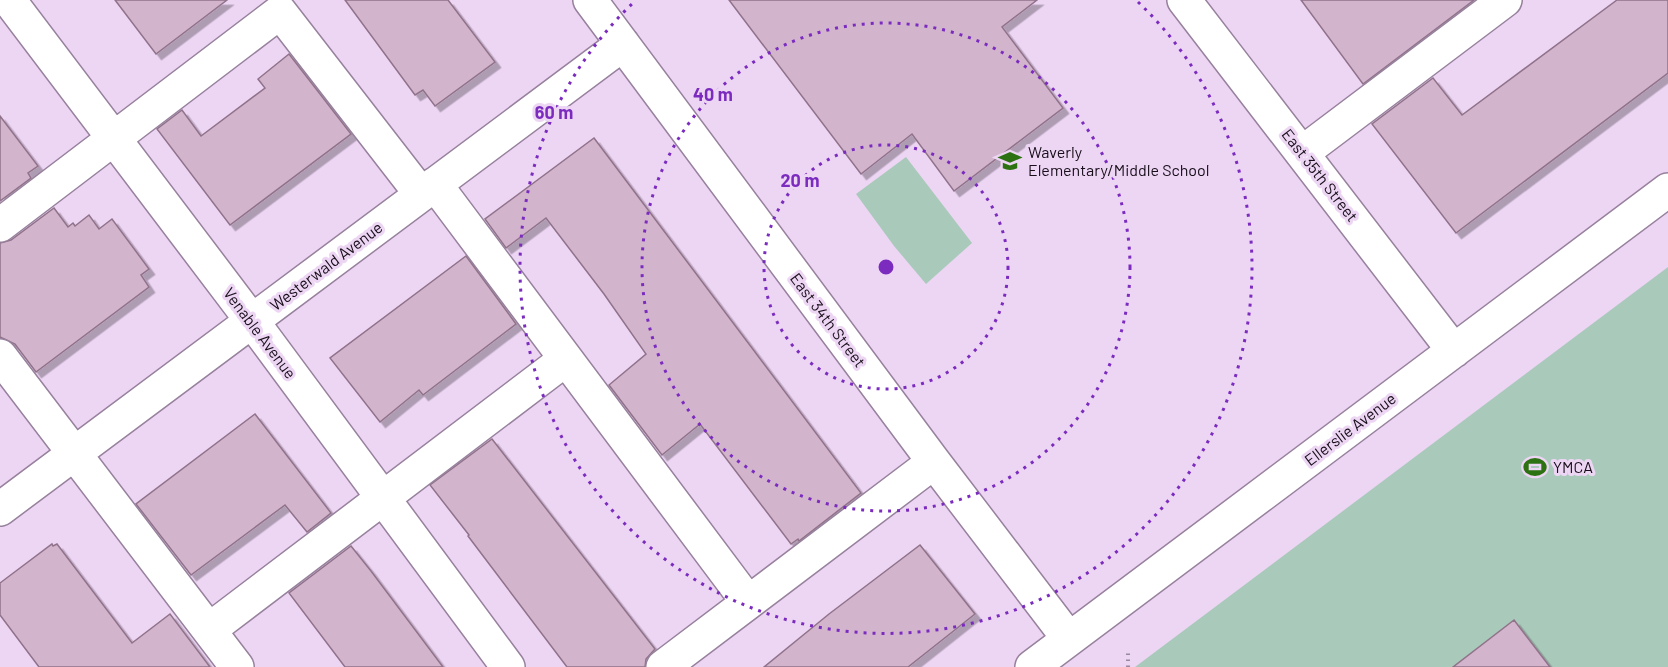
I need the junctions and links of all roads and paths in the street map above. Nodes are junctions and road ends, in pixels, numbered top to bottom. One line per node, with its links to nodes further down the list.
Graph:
1 (9, 0): 6 (street, Venable Avenue)
2 (590, 0): 5 (street, East 34th Street)
3 (1184, 0): 7 (street, East 35th Street)
4 (1505, 0): 7 (street)
5 (622, 44): 8 (street, Westerwald Avenue); 16 (street, East 34th Street)
6 (114, 138): 8 (street); 10 (street); 11 (street, Venable Avenue)
7 (1302, 153): 12 (street, East 35th Street)
8 (428, 189): 11 (street, Westerwald Avenue); 14 (street)
9 (1668, 190): 12 (street, Ellerslie Avenue)
10 (0, 225)
11 (252, 321): 15 (street, Westerwald Avenue); 17 (street, Venable Avenue)
12 (1454, 351): 21 (street, Ellerslie Avenue)
13 (0, 356): 15 (street)
14 (566, 359): 17 (street); 19 (street)
15 (74, 454): 18 (street, Westerwald Avenue); 20 (street)
16 (934, 462): 19 (street); 21 (street, East 34th Street)
17 (383, 498): 20 (street); 24 (street, Venable Avenue)
18 (0, 509)
19 (748, 602): 25 (street)
20 (209, 630): 23 (street)
21 (1070, 639): 26 (street, Ellerslie Avenue)
22 (1128, 652): 27 (path)
23 (237, 667)
24 (508, 667)
25 (663, 667)
26 (1032, 667)
27 (1128, 667)

